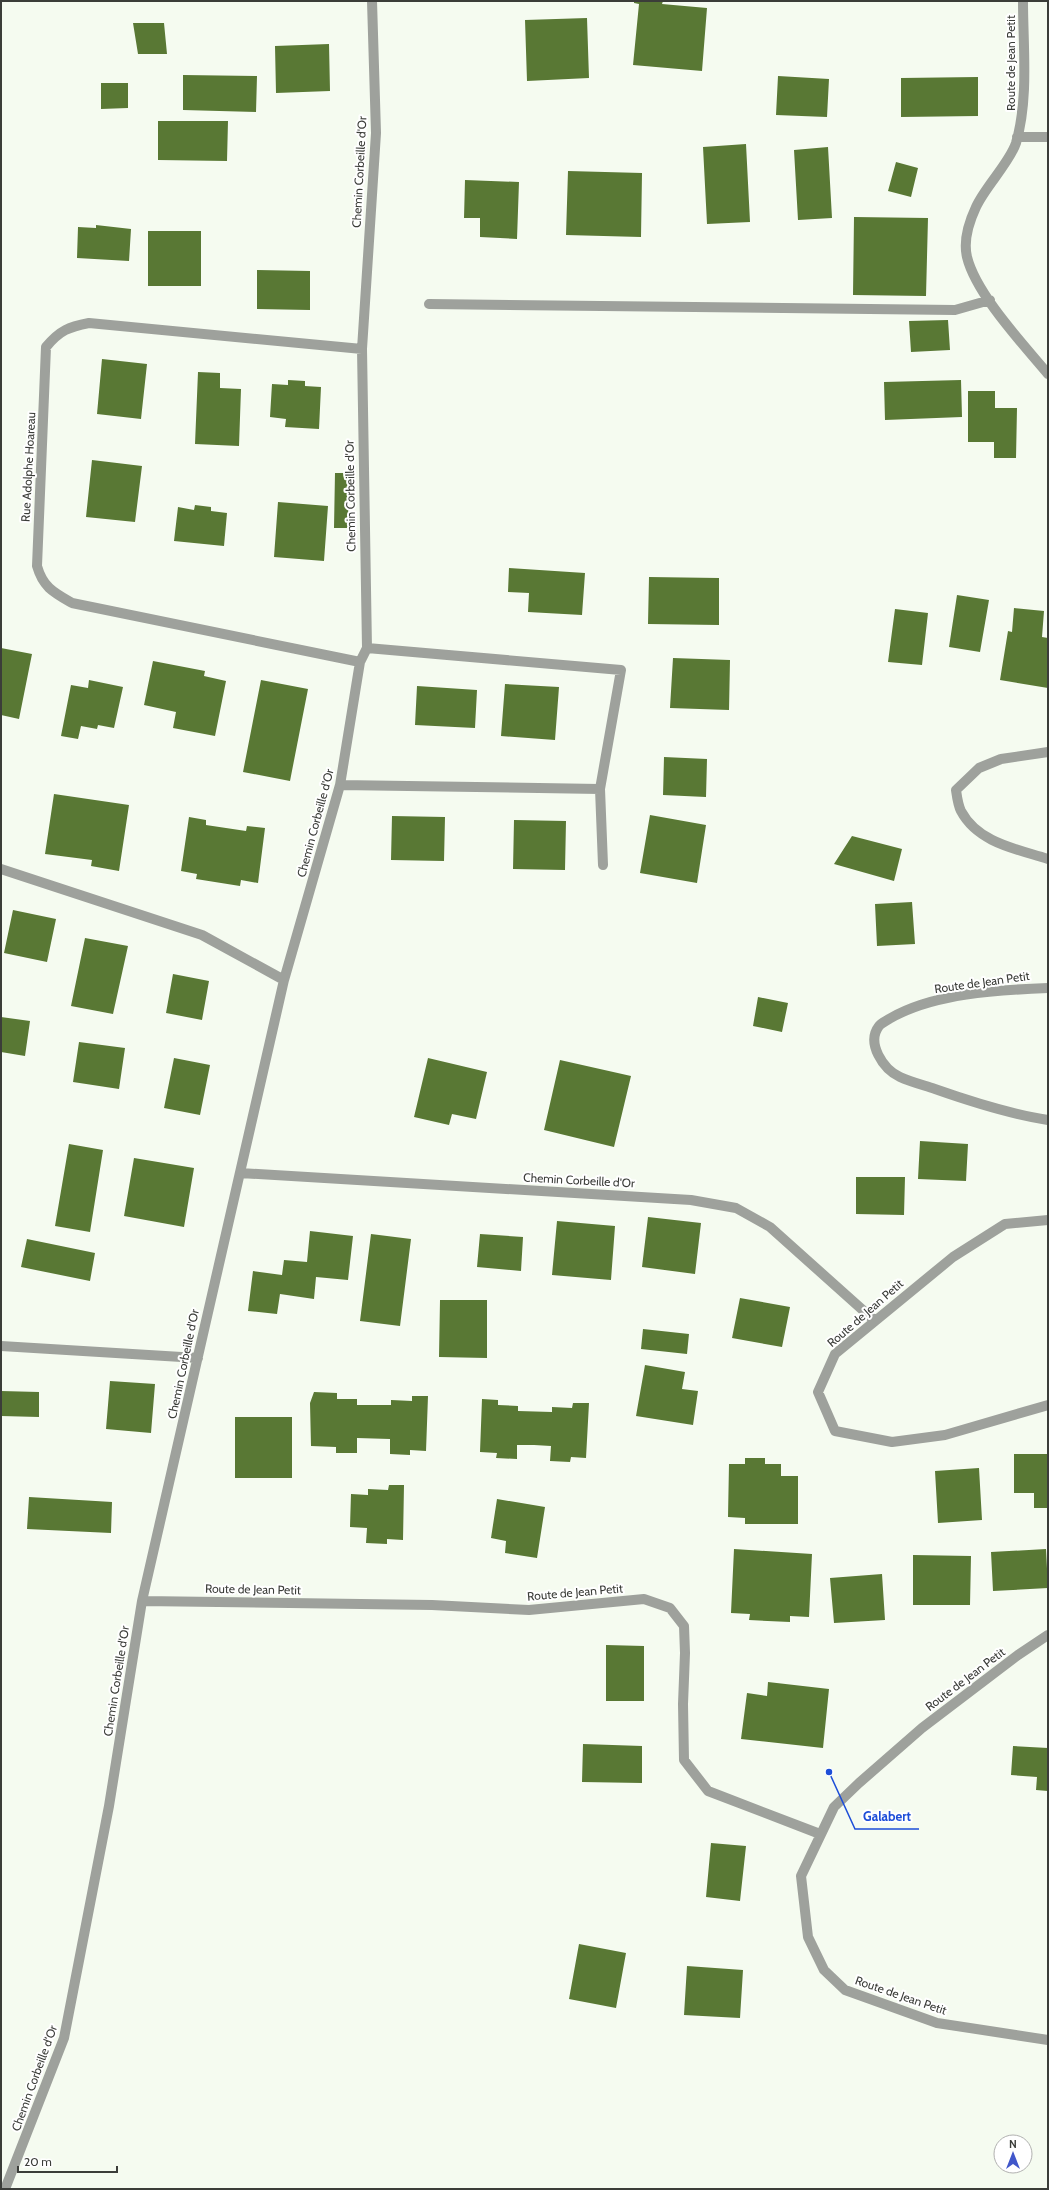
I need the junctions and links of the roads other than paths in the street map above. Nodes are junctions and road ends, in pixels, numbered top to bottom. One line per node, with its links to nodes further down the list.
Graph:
1 (372, 1): 7 (street, Chemin Corbeille d'Or)
2 (1023, 1): 3 (street, Route de Jean Petit)
3 (1017, 136): 4 (street); 5 (street, Route de Jean Petit)
4 (1048, 138)
5 (990, 300): 6 (street); 8 (street, Route de Jean Petit)
6 (429, 304)
7 (362, 349): 9 (street, Chemin Corbeille d'Or); 10 (street, Rue Adolphe Hoareau)
8 (1048, 374)
9 (367, 648): 10 (street, Chemin Corbeille d'Or); 13 (street)
10 (360, 662): 12 (street, Chemin Corbeille d'Or)
11 (1048, 752): 14 (street)
12 (340, 784): 13 (street); 17 (street, Chemin Corbeille d'Or)
13 (600, 789): 15 (street)
14 (1048, 859)
15 (603, 865)
16 (1, 869): 17 (street)
17 (284, 980): 20 (street, Chemin Corbeille d'Or)
18 (1048, 988): 19 (street, Route de Jean Petit)
19 (1048, 1120)
20 (240, 1173): 22 (street, Chemin Corbeille d'Or); 24 (street, Chemin Corbeille d'Or)
21 (1048, 1220): 22 (street, Route de Jean Petit)
22 (875, 1321): 25 (street, Route de Jean Petit)
23 (1, 1346): 24 (street)
24 (198, 1358): 26 (street, Chemin Corbeille d'Or)
25 (1048, 1405)
26 (142, 1601): 28 (street, Route de Jean Petit); 30 (street, Chemin Corbeille d'Or)
27 (1048, 1635): 28 (street, Route de Jean Petit)
28 (820, 1834): 29 (street, Route de Jean Petit)
29 (1048, 2040)
30 (5, 2189)

